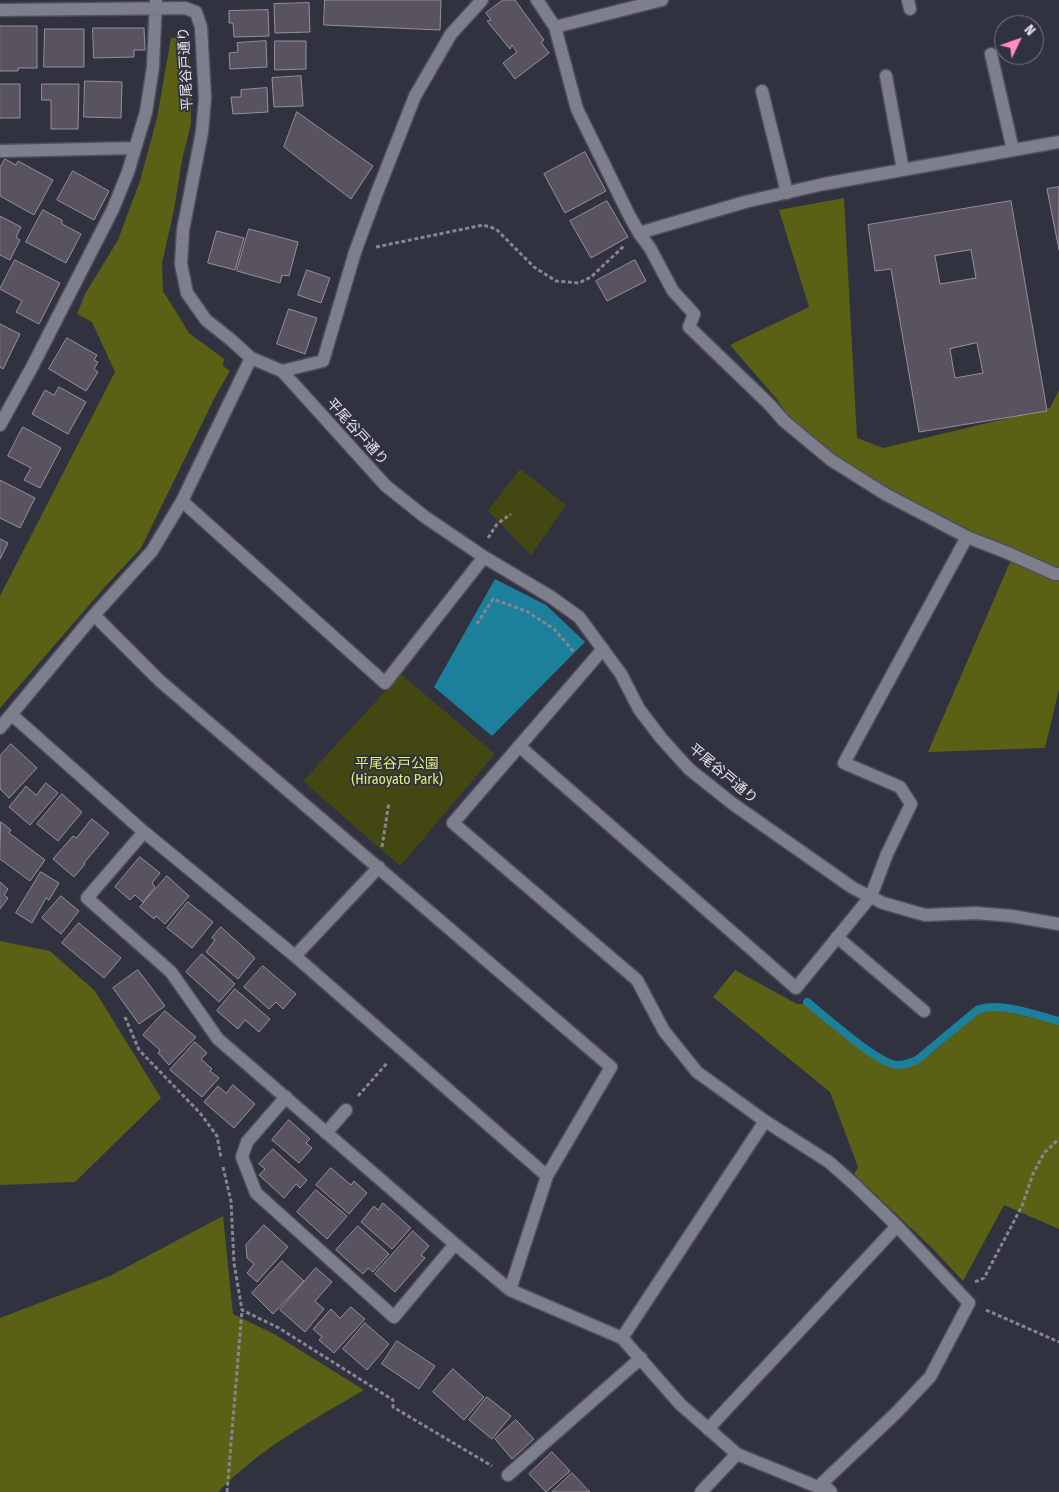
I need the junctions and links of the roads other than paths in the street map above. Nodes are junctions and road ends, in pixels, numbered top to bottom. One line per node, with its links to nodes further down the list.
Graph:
1 (482, 0): 18 (street)
2 (538, 0): 6 (street)
3 (662, 0): 6 (street)
4 (156, 4): 5 (street, 平尾谷戸通り); 11 (street); 17 (street, 平尾谷戸通り)
5 (0, 10)
6 (555, 27): 16 (street)
7 (991, 54): 12 (street)
8 (886, 76): 14 (street)
9 (762, 91): 15 (street)
10 (1059, 142): 12 (street)
11 (134, 148): 13 (street); 19 (street)
12 (1013, 150): 14 (street)
13 (0, 151)
14 (903, 170): 15 (street)
15 (787, 193): 16 (street)
16 (639, 233): 21 (street)
17 (251, 358): 18 (street, 平尾谷戸通り); 20 (street)
18 (282, 371): 22 (street, 平尾谷戸通り)
19 (0, 425)
20 (182, 501): 22 (street); 24 (street)
21 (967, 537): 23 (street); 31 (street)
22 (481, 555): 25 (street, 平尾谷戸通り)
23 (1059, 574)
24 (94, 615): 26 (street); 30 (street)
25 (603, 649): 28 (street); 31 (street, 平尾谷戸通り)
26 (12, 715): 27 (street); 29 (street)
27 (0, 728)
28 (519, 746): 33 (street); 38 (street)
29 (144, 832): 34 (street); 36 (street)
30 (379, 867): 34 (street); 40 (street)
31 (870, 896): 32 (street, 平尾谷戸通り); 33 (street)
32 (1059, 924)
33 (837, 937): 35 (street)
34 (295, 956): 40 (street)
35 (924, 1011)
36 (286, 1097): 39 (street); 42 (street)
37 (346, 1110): 39 (street)
38 (765, 1121): 41 (street); 44 (street)
39 (326, 1133): 42 (street)
40 (547, 1176): 43 (street)
41 (897, 1226): 46 (street); 49 (street)
42 (454, 1244): 43 (street)
43 (510, 1290): 44 (street)
44 (622, 1338): 45 (street)
45 (641, 1358): 46 (street); 48 (street)
46 (708, 1429): 47 (street)
47 (737, 1454): 49 (street); 50 (street)
48 (508, 1475)
49 (818, 1486): 51 (street)
50 (701, 1492)
51 (831, 1492)

